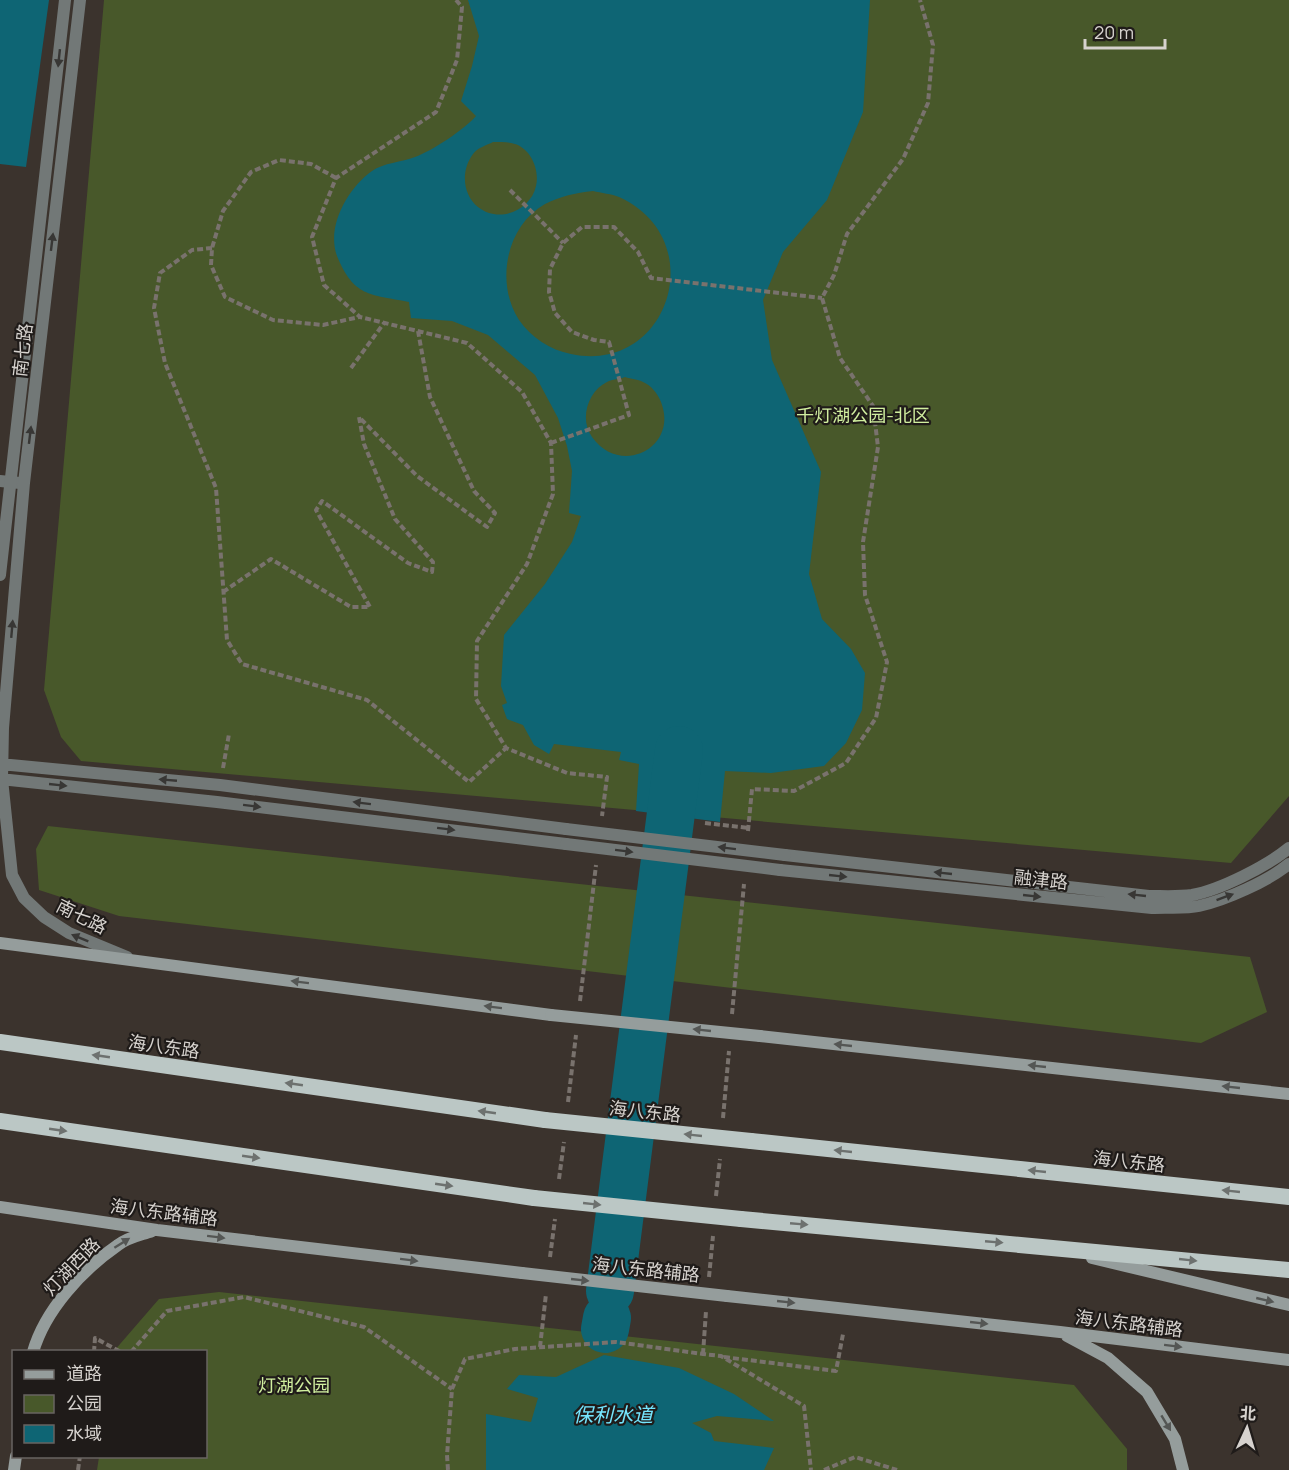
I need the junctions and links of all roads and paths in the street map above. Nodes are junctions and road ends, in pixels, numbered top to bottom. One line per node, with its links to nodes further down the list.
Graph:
1 (65, 0): 15 (street, 南七路, one-way to 15)
2 (80, 0): 16 (street, 南七路, one-way to 2)
3 (456, 0): 5 (path)
4 (920, 0): 9 (path)
5 (336, 178): 8 (path); 10 (path)
6 (510, 190): 7 (path)
7 (563, 243): 9 (path); 14 (path)
8 (212, 248): 10 (path); 18 (path)
9 (822, 298): 24 (path)
10 (360, 317): 11 (path)
11 (384, 323): 12 (path); 13 (path)
12 (418, 332): 14 (path); 18 (path)
13 (351, 368)
14 (551, 443): 20 (path)
15 (5, 481): 16 (street); 17 (street, 南七路)
16 (24, 483): 19 (street, 南七路, one-way to 16)
17 (0, 575)
18 (223, 592): 20 (path)
19 (1, 728): 21 (street, 南七路)
20 (506, 748): 23 (path)
21 (1, 764): 22 (street, 南七路); 25 (street, 融津路, one-way to 21, bridge)
22 (1, 779): 27 (street, 融津路, one-way to 27, bridge); 30 (street, 南七路, one-way to 22)
23 (601, 825)
24 (748, 840)
25 (1289, 848)
26 (597, 861): 31 (path)
27 (1289, 864)
28 (745, 875): 32 (path)
29 (0, 943): 30 (main road)
30 (134, 960): 36 (main road, one-way to 30, bridge)
31 (580, 1002)
32 (732, 1018)
33 (578, 1026): 37 (path)
34 (0, 1042): 44 (highway, 海八东路, one-way to 34, bridge)
35 (730, 1042): 39 (path)
36 (1289, 1094)
37 (568, 1108)
38 (0, 1121): 49 (highway, one-way to 49, bridge)
39 (723, 1125)
40 (565, 1132): 42 (path)
41 (721, 1149): 43 (path)
42 (559, 1179)
43 (716, 1197)
44 (1289, 1197)
45 (0, 1207): 47 (main road, 海八东路辅路)
46 (555, 1215): 50 (path)
47 (158, 1230): 56 (main road, 海八东路辅路, one-way to 56, bridge); 59 (main road, 灯湖西路, one-way to 47)
48 (713, 1233): 52 (path)
49 (1044, 1246): 51 (highway, one-way to 51); 55 (main road, one-way to 55)
50 (550, 1262)
51 (1289, 1270)
52 (709, 1280)
53 (547, 1285): 58 (path)
54 (707, 1304): 63 (path)
55 (1289, 1305)
56 (1060, 1332): 65 (main road, 海八东路辅路, one-way to 65); 71 (main road, one-way to 71)
57 (843, 1334): 64 (path)
58 (540, 1347): 63 (path); 66 (path)
59 (34, 1350)
60 (94, 1350): 61 (path)
61 (117, 1350)
62 (133, 1350): 66 (path)
63 (702, 1354): 64 (path)
64 (721, 1356): 68 (path)
65 (1289, 1360)
66 (452, 1389): 67 (path)
67 (448, 1470)
68 (811, 1470)
69 (824, 1470): 70 (path)
70 (897, 1470)
71 (1183, 1470)

